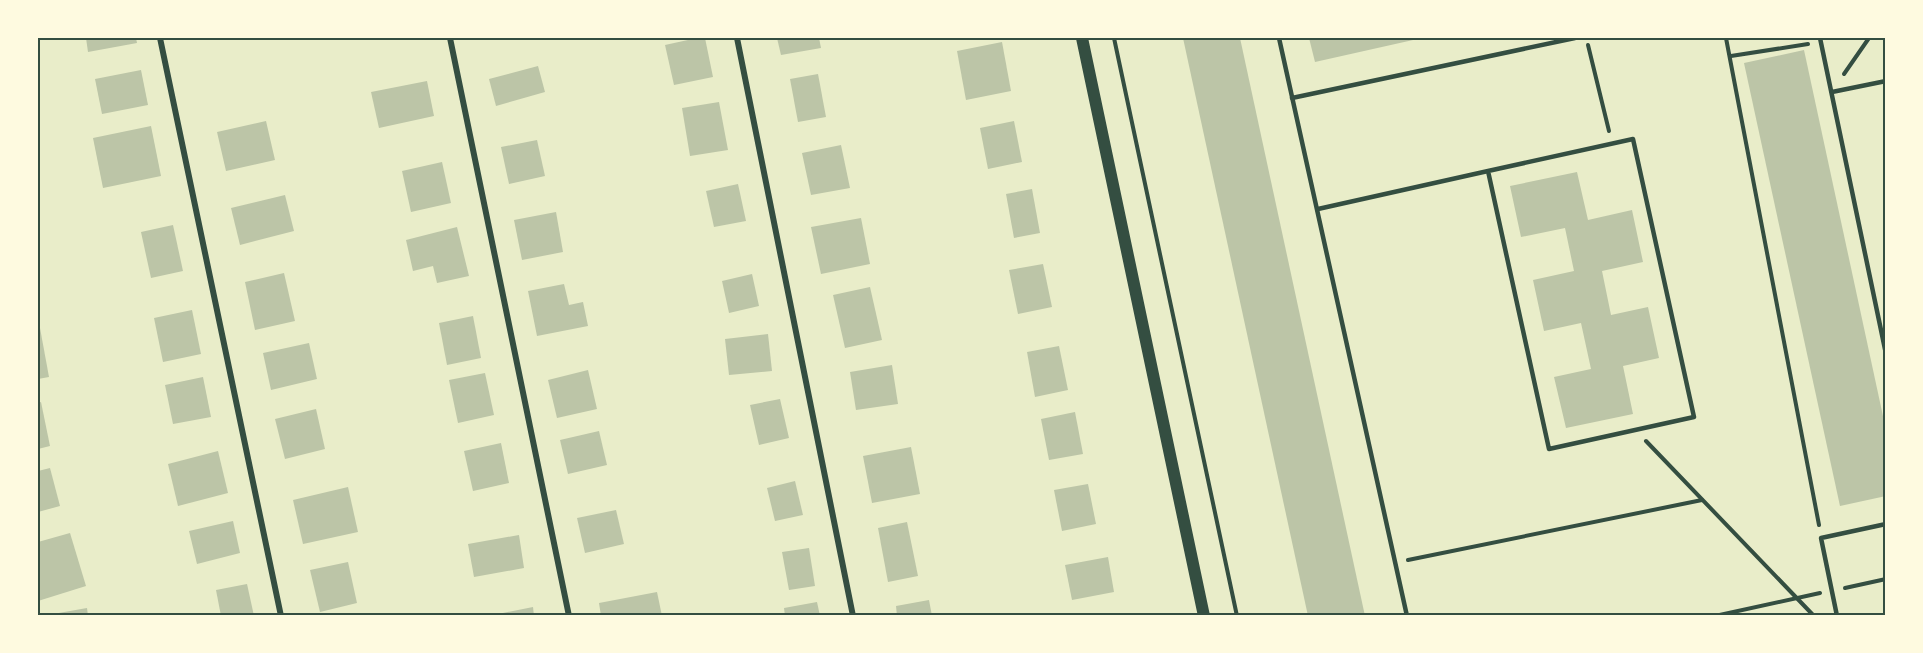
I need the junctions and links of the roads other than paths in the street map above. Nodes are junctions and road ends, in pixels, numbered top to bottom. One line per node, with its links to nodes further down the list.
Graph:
1 (160, 38): 15 (street)
2 (450, 38): 16 (street)
3 (737, 38): 17 (street)
4 (1082, 38): 18 (main road)
5 (1279, 38): 10 (lane)
6 (1575, 38): 10 (lane)
7 (1821, 40): 9 (lane)
8 (1886, 81): 9 (lane)
9 (1832, 92): 13 (lane)
10 (1292, 98): 12 (lane)
11 (1488, 171): 11 (lane); 12 (lane)
12 (1318, 209): 19 (lane)
13 (1886, 354)
14 (1886, 524): 20 (lane)
15 (281, 615)
16 (569, 615)
17 (852, 615)
18 (1204, 615)
19 (1407, 615)
20 (1837, 615)

